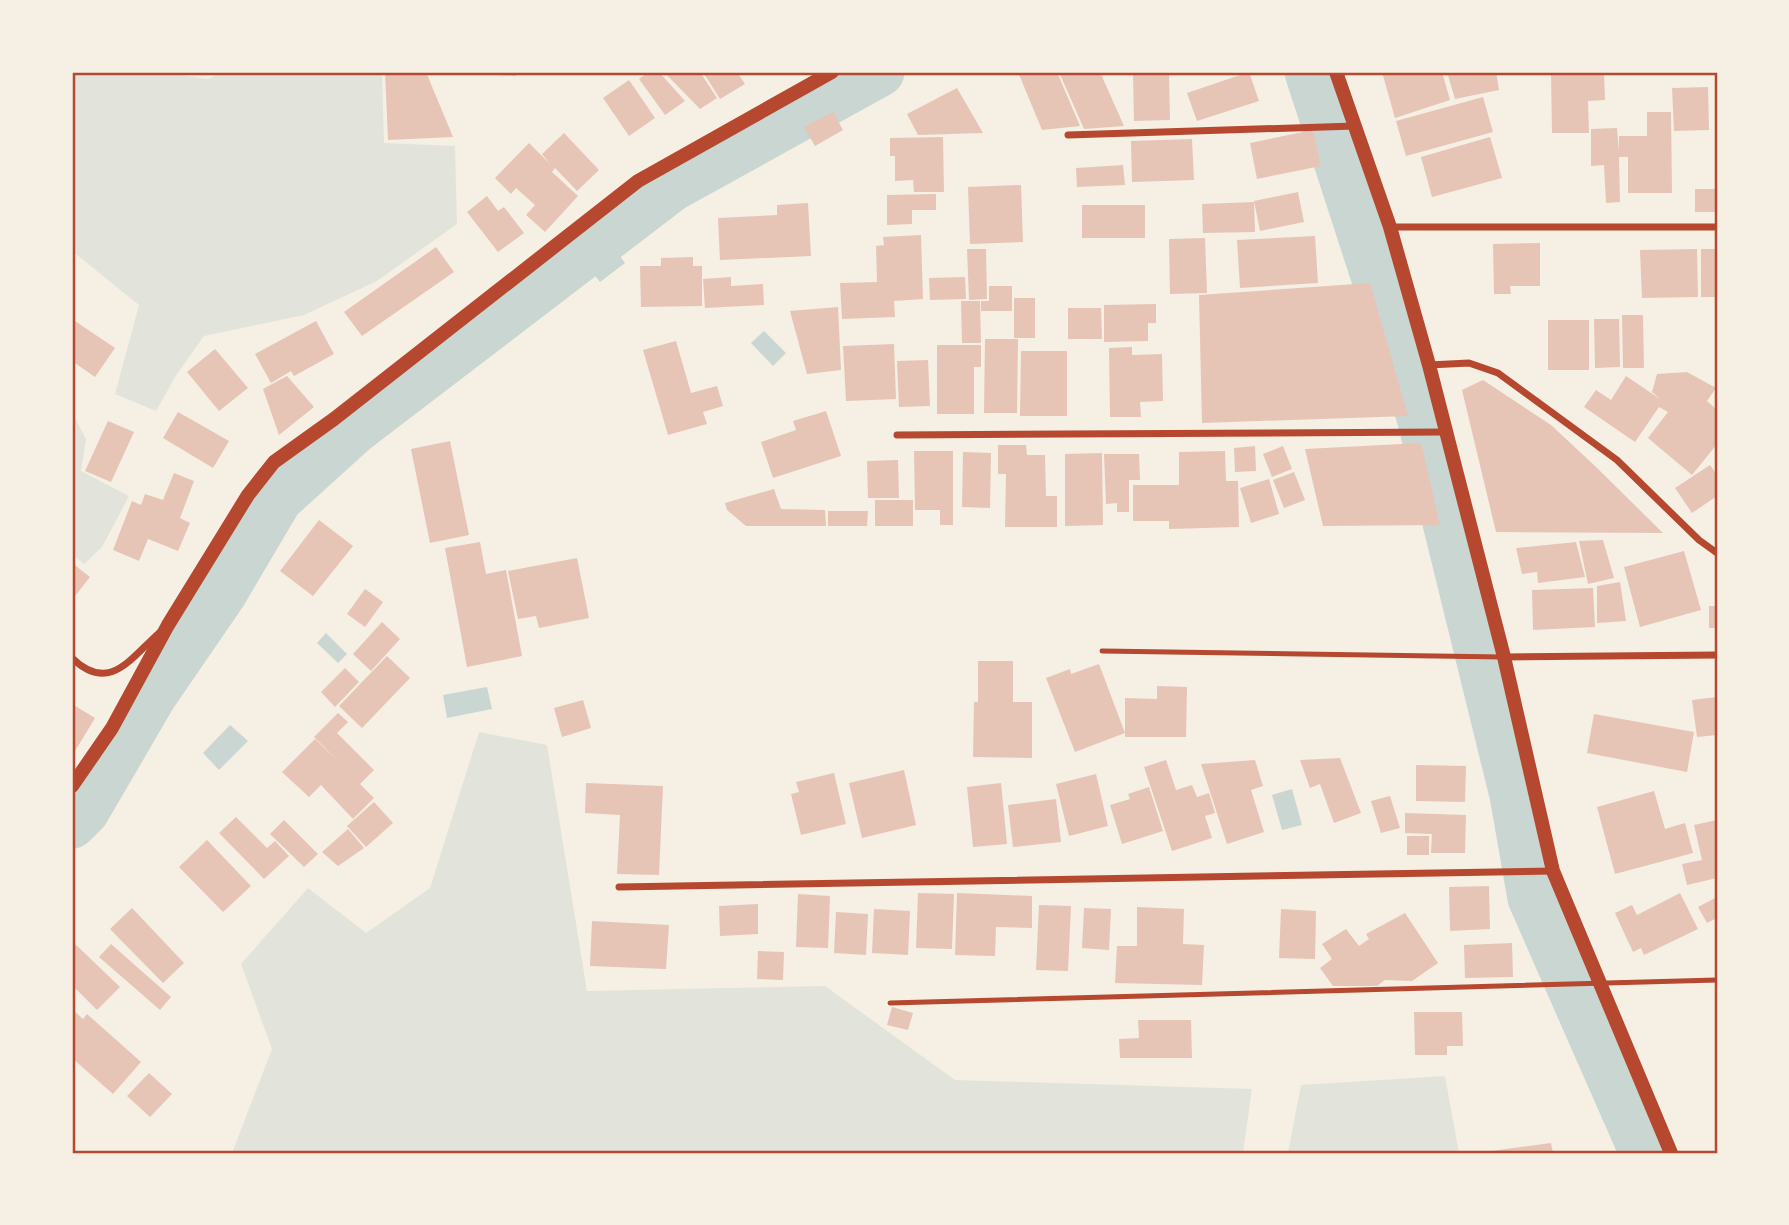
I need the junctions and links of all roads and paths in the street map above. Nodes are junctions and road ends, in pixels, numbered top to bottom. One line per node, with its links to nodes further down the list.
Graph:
1 (832, 72): 11 (main road)
2 (1336, 72): 3 (main road)
3 (1355, 126): 4 (street); 5 (main road)
4 (1068, 135)
5 (1390, 227): 6 (street); 7 (main road)
6 (1717, 227)
7 (1429, 365): 8 (main road); 10 (street)
8 (1447, 432): 9 (street); 14 (main road)
9 (897, 435)
10 (1717, 553)
11 (168, 625): 15 (street); 16 (main road)
12 (1102, 651): 14 (lane)
13 (1717, 655): 14 (street)
14 (1504, 657): 17 (main road)
15 (72, 658)
16 (72, 786)
17 (1553, 871): 18 (street); 20 (main road)
18 (619, 887)
19 (1717, 980): 20 (lane)
20 (1598, 982): 21 (lane); 22 (main road)
21 (890, 1003)
22 (1671, 1153)

